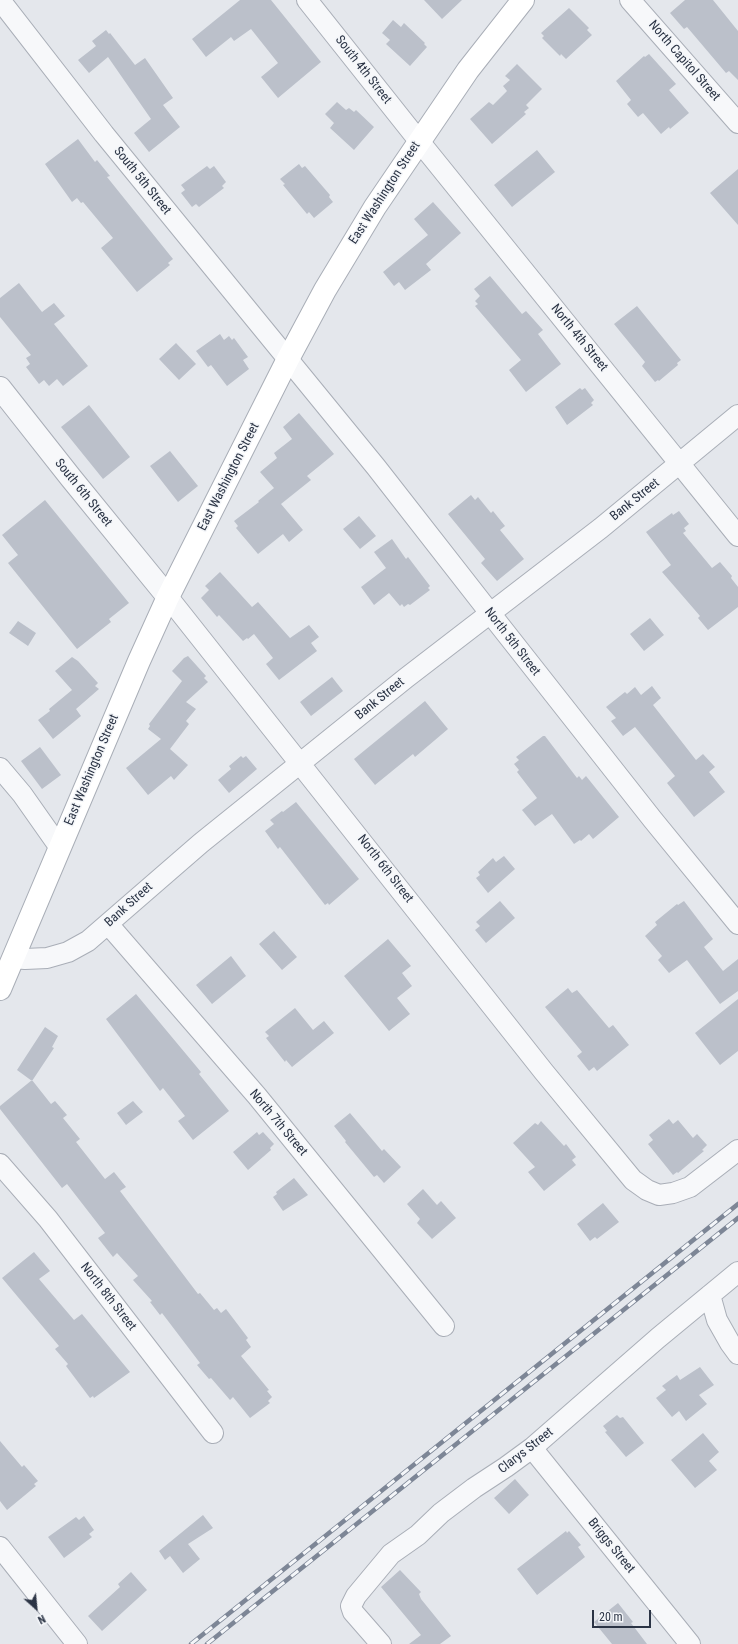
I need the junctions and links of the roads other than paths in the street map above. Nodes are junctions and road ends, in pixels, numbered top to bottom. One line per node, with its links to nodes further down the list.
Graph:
1 (0, 0): 7 (street, South 5th Street)
2 (307, 0): 6 (street, South 4th Street)
3 (523, 0): 6 (main road, East Washington Street)
4 (630, 0): 5 (street, North Capitol Street)
5 (738, 123)
6 (419, 141): 7 (main road, East Washington Street); 10 (street, North 4th Street)
7 (288, 359): 12 (main road, East Washington Street); 13 (street, North 5th Street)
8 (0, 388): 12 (street, South 6th Street)
9 (738, 415): 10 (street, Bank Street)
10 (680, 463): 11 (street, North 4th Street); 13 (street, Bank Street)
11 (738, 536)
12 (168, 597): 14 (street, North 6th Street); 16 (main road, East Washington Street)
13 (490, 613): 14 (street, Bank Street); 18 (street, North 5th Street)
14 (301, 762): 17 (street, Bank Street); 21 (street, North 6th Street)
15 (0, 768): 16 (street)
16 (60, 848): 19 (main road, East Washington Street)
17 (108, 924): 19 (street, Bank Street); 25 (street, North 7th Street)
18 (738, 924)
19 (13, 958): 20 (main road, East Washington Street)
20 (0, 989)
21 (738, 1150)
22 (0, 1164): 27 (street, North 8th Street)
23 (738, 1272): 24 (street, Clarys Street)
24 (710, 1295): 26 (street); 28 (street, Clarys Street)
25 (444, 1326)
26 (738, 1354)
27 (213, 1433)
28 (532, 1448): 31 (street, Clarys Street); 32 (street, Briggs Street)
29 (0, 1547): 30 (street)
30 (77, 1644)
31 (380, 1644)
32 (690, 1644)

